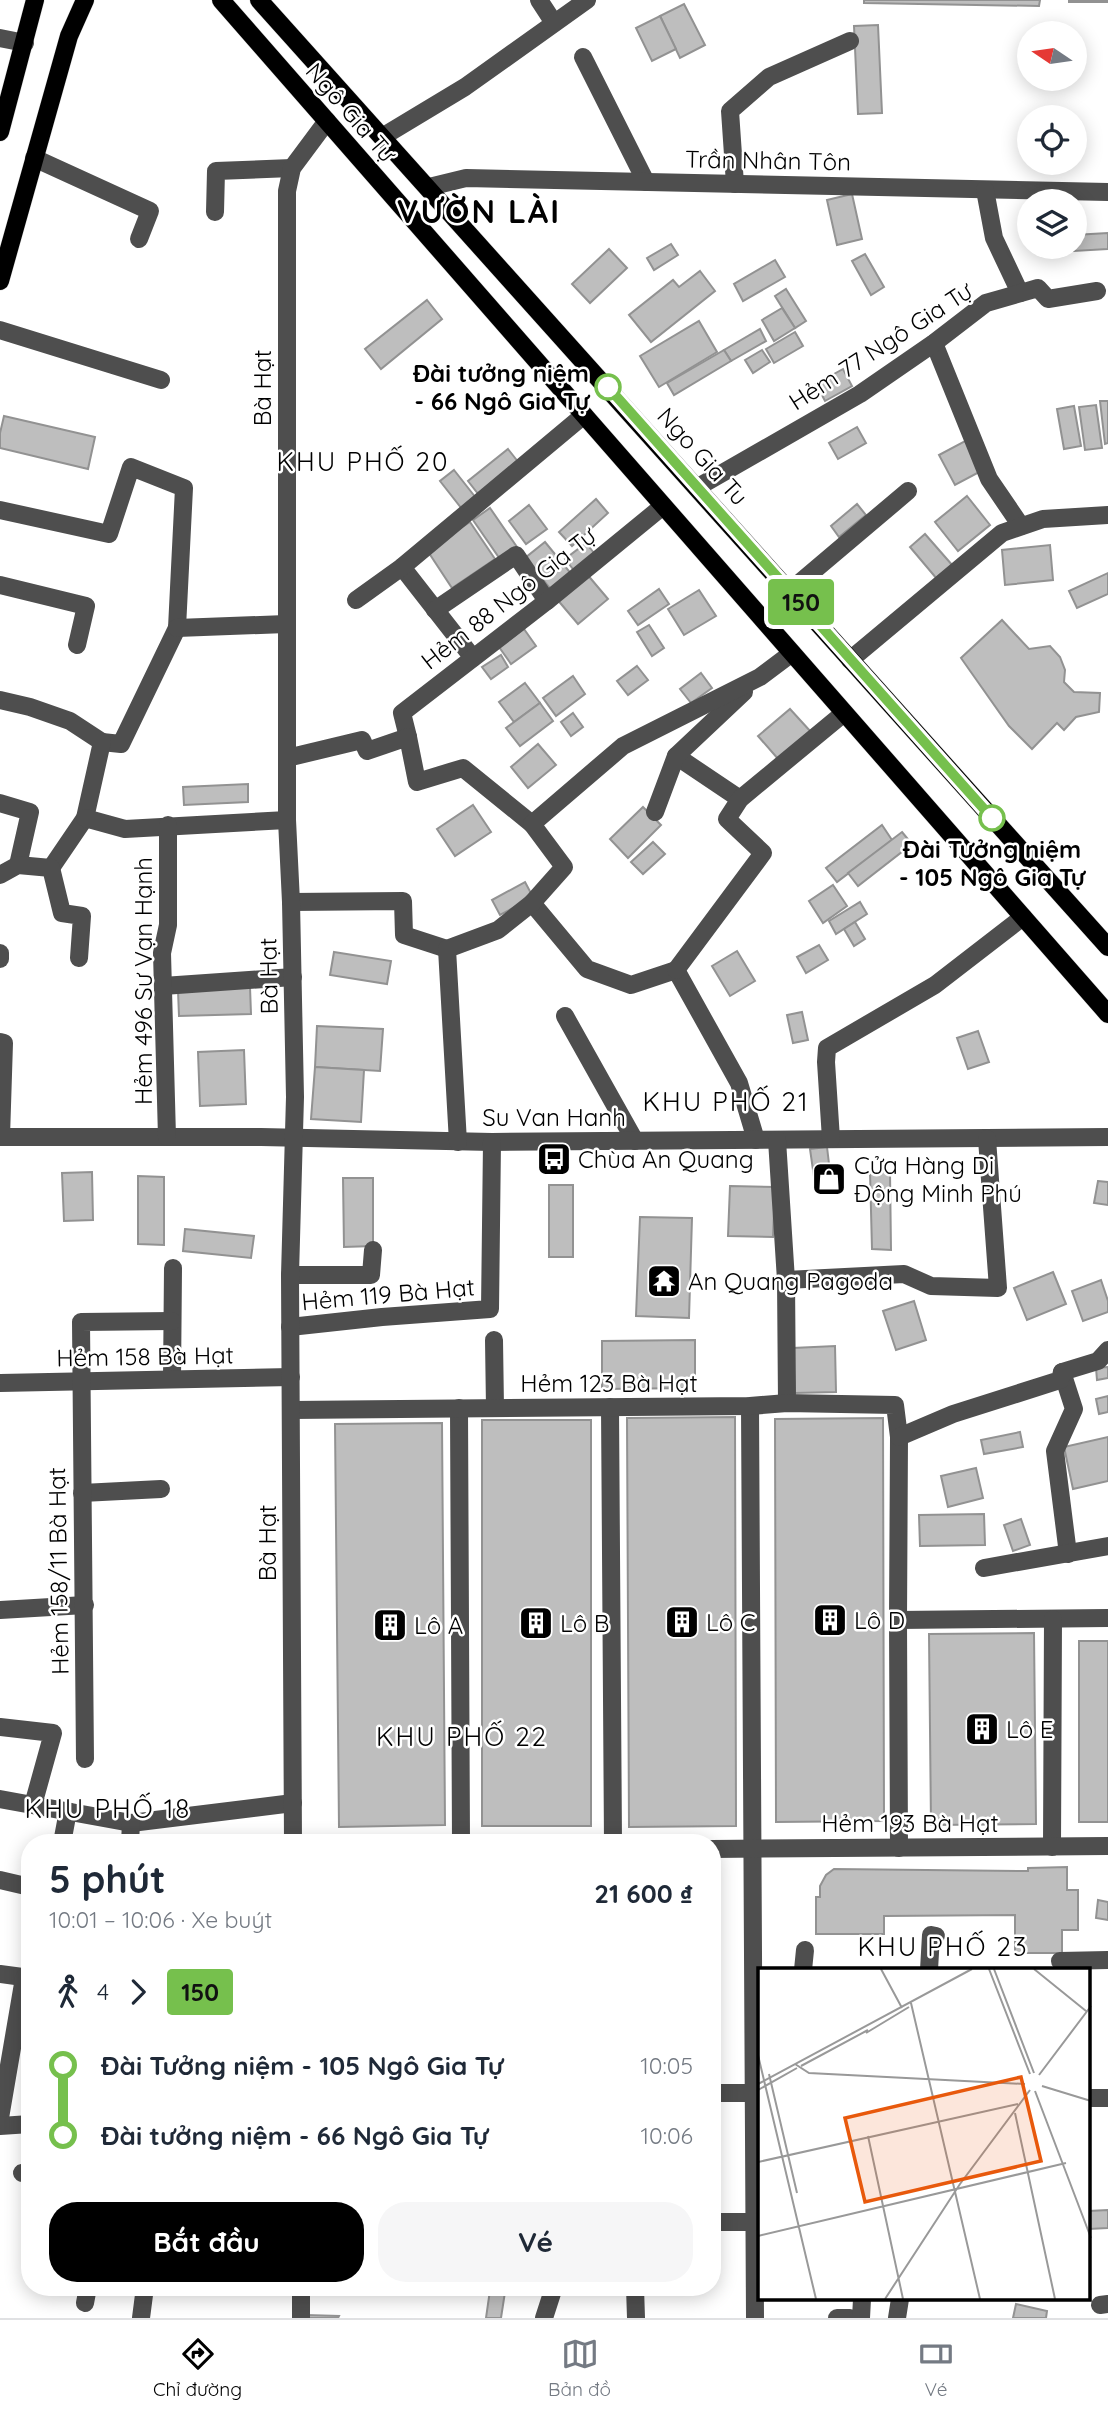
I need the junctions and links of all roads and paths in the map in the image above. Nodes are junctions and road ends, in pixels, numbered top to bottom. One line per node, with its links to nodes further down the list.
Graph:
1 (35, 0): 10 (main road)
2 (85, 0): 15 (main road)
3 (222, 0): 12 (main road, Ngô Gia Tự)
4 (259, 0): 14 (main road, Ngo Gia Tu)
5 (539, 0): 7 (street)
6 (587, 0): 7 (street)
7 (554, 23): 14 (street)
8 (0, 38): 10 (street)
9 (850, 41): 18 (street)
10 (25, 43): 13 (main road)
11 (583, 57): 17 (street)
12 (327, 121): 16 (street, Bà Hạt); 30 (main road, Ngô Gia Tự)
13 (0, 132)
14 (382, 137): 19 (main road, Ngo Gia Tu)
15 (34, 158): 23 (street); 24 (main road)
16 (292, 168): 22 (street); 43 (street, Bà Hạt)
17 (646, 182): 18 (street, Trần Nhân Tôn); 19 (street, Trần Nhân Tôn)
18 (735, 184): 20 (street, Trần Nhân Tôn)
19 (429, 187): 31 (main road, Ngo Gia Tu)
20 (985, 190): 21 (street, Trần Nhân Tôn); 26 (street)
21 (1108, 192)
22 (215, 212)
23 (139, 239)
24 (0, 281)
25 (1097, 290): 26 (street, Hẻm 77 Ngô Gia Tự)
26 (1020, 293): 28 (street, Hẻm 77 Ngô Gia Tự)
27 (0, 330): 29 (street)
28 (934, 343): 31 (street, Hẻm 77 Ngô Gia Tự); 36 (street)
29 (161, 380)
30 (584, 415): 33 (main road, Ngô Gia Tự); 37 (street)
31 (698, 487): 39 (main road, Ngo Gia Tu)
32 (908, 491): 39 (street)
33 (663, 506): 41 (street, Hẻm 88 Ngô Gia Tự); 46 (main road, Ngô Gia Tự)
34 (0, 510): 44 (street)
35 (1108, 515): 36 (street)
36 (1021, 526): 48 (street)
37 (402, 567): 40 (street); 42 (street)
38 (0, 585): 45 (street)
39 (791, 590): 48 (main road, Ngo Gia Tu)
40 (356, 600)
41 (547, 601): 42 (street); 47 (street, Hẻm 88 Ngô Gia Tự)
42 (435, 610): 47 (street)
43 (286, 624): 44 (street); 55 (street, Bà Hạt)
44 (177, 628): 53 (street)
45 (77, 645)
46 (792, 653): 49 (street); 51 (main road, Ngô Gia Tự)
47 (472, 658): 52 (street, Hẻm 88 Ngô Gia Tự)
48 (850, 660): 69 (main road, Ngo Gia Tu)
49 (760, 677): 54 (street); 61 (street)
50 (0, 700): 53 (street)
51 (844, 713): 56 (street); 68 (main road, Ngô Gia Tự)
52 (408, 737): 55 (street); 61 (street)
53 (102, 742): 59 (street)
54 (676, 756): 56 (street); 58 (street)
55 (287, 758): 60 (street, Bà Hạt)
56 (740, 799): 74 (street)
57 (0, 803): 63 (street)
58 (655, 811)
59 (85, 818): 62 (street); 64 (street)
60 (287, 820): 62 (street); 66 (street, Bà Hạt)
61 (532, 824): 67 (street)
62 (168, 825): 76 (street, Hẻm 496 Sư Vạn Hạnh)
63 (18, 865): 64 (street); 65 (street)
64 (51, 868): 72 (street)
65 (0, 875)
66 (291, 902): 70 (street); 75 (street, Bà Hạt)
67 (532, 903): 70 (street); 74 (street)
68 (1023, 917): 77 (main road, Ngô Gia Tự); 84 (street)
69 (1108, 947)
70 (447, 949): 89 (street)
71 (0, 953): 73 (street)
72 (79, 958)
73 (0, 959)
74 (676, 970): 86 (street)
75 (293, 977): 76 (street); 83 (street, Bà Hạt)
76 (163, 986): 81 (street, Hẻm 496 Sư Vạn Hạnh)
77 (1108, 1014)
78 (565, 1016): 88 (street)
79 (0, 1042): 80 (street)
80 (0, 1137): 81 (street, Su Van Hanh)
81 (167, 1137): 83 (street, Su Van Hanh)
82 (1108, 1137): 85 (street, Su Van Hanh)
83 (293, 1139): 89 (street, Su Van Hanh); 93 (street, Bà Hạt)
84 (831, 1139): 85 (street, Su Van Hanh); 87 (street, Su Van Hanh)
85 (987, 1139): 94 (street)
86 (756, 1140): 87 (street, Su Van Hanh); 88 (street, Su Van Hanh)
87 (778, 1140): 94 (street)
88 (635, 1141): 90 (street, Su Van Hanh)
89 (458, 1142): 90 (street, Su Van Hanh)
90 (492, 1142): 96 (street, Hẻm 119 Bà Hạt)
91 (373, 1250): 93 (street)
92 (173, 1268): 95 (street)
93 (290, 1275): 96 (street, Bà Hạt)
94 (786, 1280): 104 (street)
95 (173, 1321): 101 (street); 102 (street, Hẻm 158/11 Bà Hạt)
96 (290, 1327): 100 (street, Bà Hạt)
97 (494, 1340): 108 (street)
98 (1108, 1350): 99 (street)
99 (1062, 1373): 110 (street); 114 (street)
100 (291, 1377): 101 (street, Hẻm 158 Bà Hạt); 109 (street, Bà Hạt)
101 (172, 1380): 102 (street, Hẻm 158 Bà Hạt)
102 (80, 1382): 103 (street, Hẻm 158 Bà Hạt); 112 (street, Hẻm 158/11 Bà Hạt)
103 (0, 1383)
104 (787, 1403): 105 (street, Hẻm 123 Bà Hạt); 110 (street, Hẻm 123 Bà Hạt)
105 (750, 1406): 106 (street, Hẻm 123 Bà Hạt); 137 (street)
106 (610, 1407): 108 (street, Hẻm 123 Bà Hạt); 132 (street)
107 (459, 1408): 108 (street, Hẻm 123 Bà Hạt); 109 (street, Hẻm 123 Bà Hạt); 131 (street)
108 (495, 1408)
109 (291, 1410): 124 (street, Bà Hạt)
110 (899, 1437): 120 (street)
111 (161, 1489): 112 (street)
112 (82, 1493): 116 (street, Hẻm 158/11 Bà Hạt)
113 (1108, 1546): 114 (street)
114 (1068, 1554): 115 (street)
115 (984, 1568)
116 (85, 1605): 117 (street); 122 (street, Hẻm 158/11 Bà Hạt)
117 (0, 1610)
118 (1108, 1618): 119 (street)
119 (1053, 1619): 120 (street); 134 (street)
120 (898, 1620): 135 (street)
121 (0, 1727): 125 (street)
122 (85, 1759)
123 (0, 1799): 125 (street)
124 (293, 1803): 127 (street); 130 (street, Bà Hạt)
125 (33, 1805): 126 (street)
126 (68, 1811): 127 (street); 128 (street)
127 (131, 1823): 129 (street)
128 (64, 1834)
129 (130, 1834)
130 (293, 1834)
131 (461, 1834)
132 (612, 1834)
133 (1108, 1846): 134 (street, Hẻm 193 Bà Hạt)
134 (1052, 1847): 135 (street, Hẻm 193 Bà Hạt)
135 (899, 1848): 137 (street, Hẻm 193 Bà Hạt)
136 (721, 1849): 137 (street, Hẻm 193 Bà Hạt)
137 (753, 1849): 150 (street)
138 (0, 1880): 139 (street)
139 (21, 1885)
140 (936, 1936): 145 (street)
141 (805, 1950): 144 (street)
142 (1108, 1960): 143 (street)
143 (1060, 1961)
144 (803, 1968)
145 (929, 1968)
146 (0, 1974): 147 (street)
147 (21, 1977)
148 (21, 2009): 153 (street)
149 (721, 2093): 150 (street)
150 (757, 2093): 157 (street)
151 (1090, 2098): 152 (street)
152 (1108, 2098)
153 (0, 2119)
154 (21, 2125): 155 (street)
155 (0, 2126)
156 (721, 2223): 157 (street)
157 (756, 2229): 168 (street)
158 (144, 2296): 164 (street)
159 (301, 2296): 165 (street)
160 (551, 2296): 166 (street)
161 (635, 2296): 167 (street)
162 (862, 2300): 171 (street)
163 (900, 2300): 172 (street)
164 (141, 2318)
165 (301, 2318)
166 (544, 2318)
167 (636, 2318)
168 (755, 2318)
169 (837, 2318): 170 (street)
170 (850, 2318)
171 (861, 2318)
172 (897, 2318)

